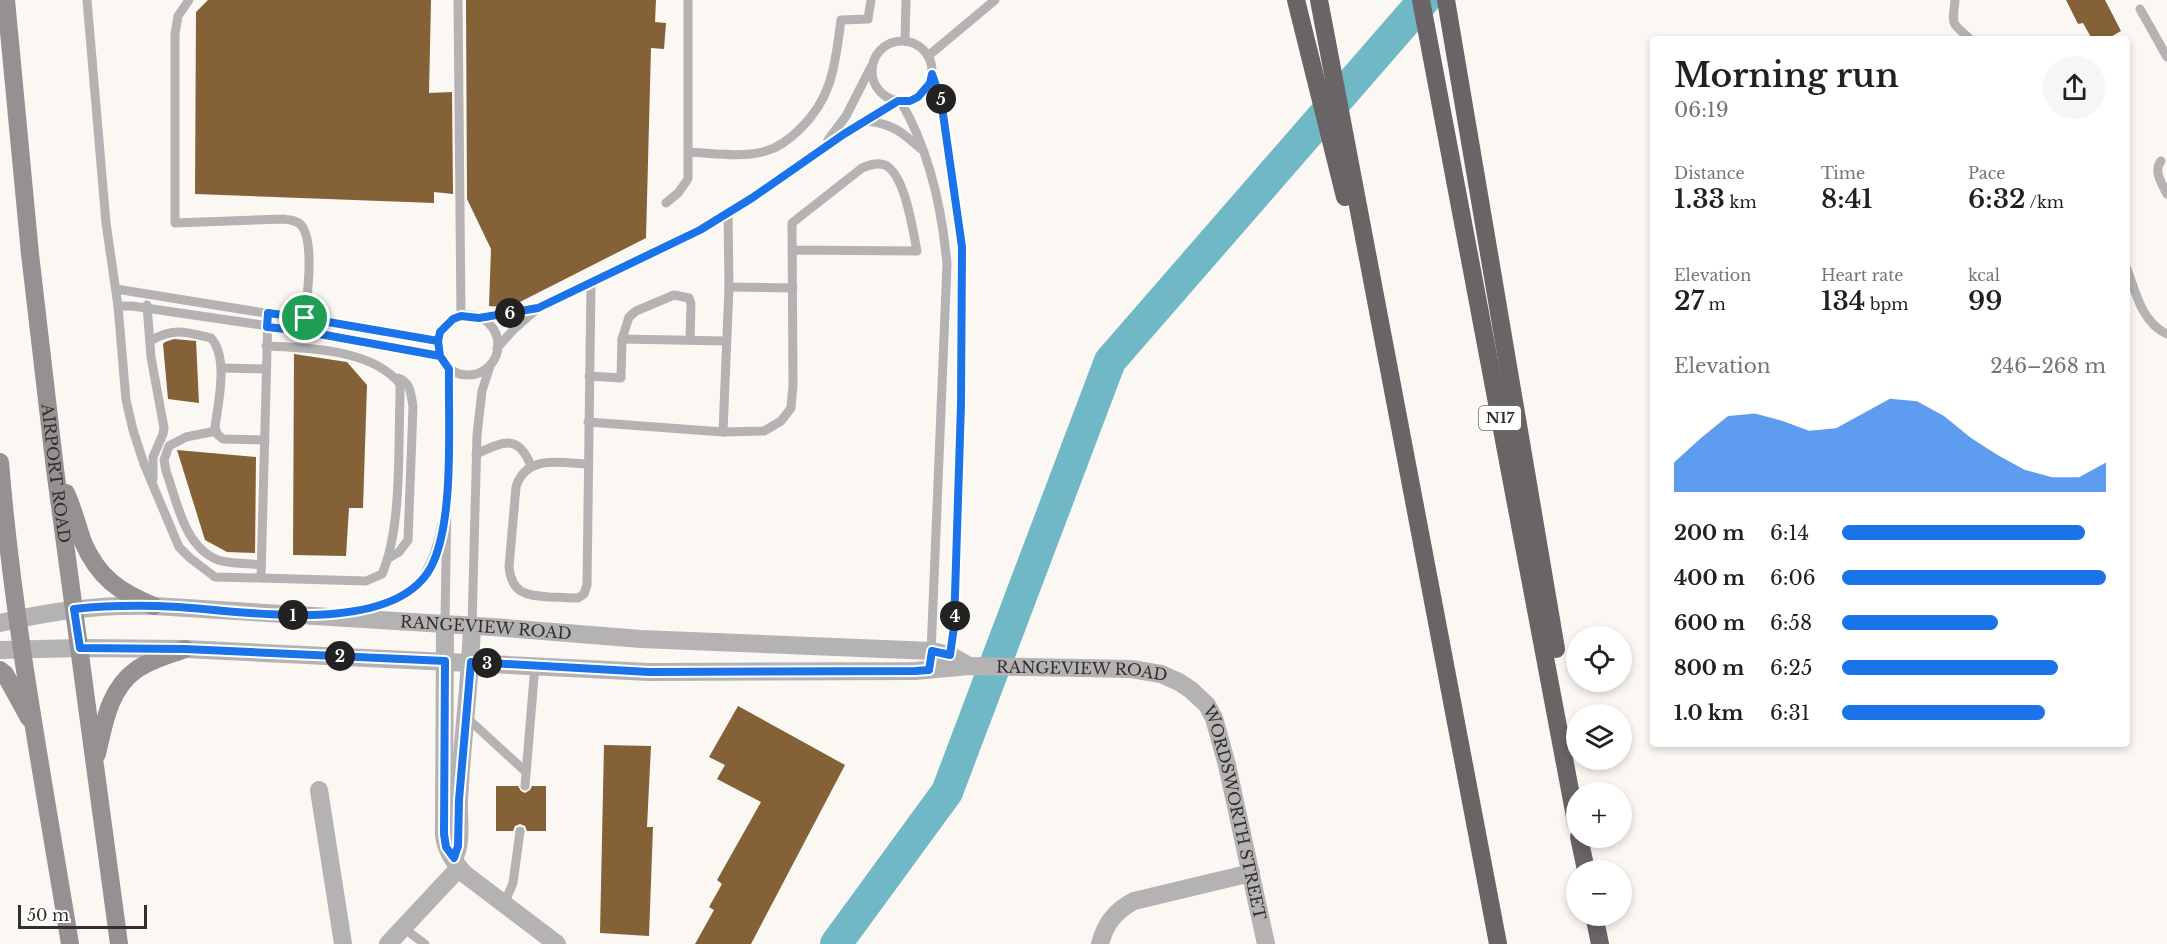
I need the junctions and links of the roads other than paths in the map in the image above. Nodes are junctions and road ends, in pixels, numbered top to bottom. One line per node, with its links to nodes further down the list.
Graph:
1 (6, 0): 69 (main road, AIRPORT ROAD)
2 (87, 0): 35 (lane)
3 (189, 0): 42 (lane)
4 (458, 0): 41 (lane)
5 (688, 0): 25 (lane)
6 (871, 0): 25 (lane)
7 (906, 0): 16 (lane)
8 (995, 0): 17 (lane)
9 (1296, 0): 44 (highway)
10 (1319, 0): 44 (highway)
11 (1446, 0): 102 (highway)
12 (1955, 0): 15 (lane)
13 (1423, 7): 101 (highway, N17)
14 (2140, 9): 18 (lane)
15 (1966, 36)
16 (905, 41): 17 (lane); 19 (lane)
17 (928, 56): 20 (lane)
18 (2167, 57)
19 (874, 62): 21 (lane); 23 (lane)
20 (932, 74): 21 (lane); 92 (lane)
21 (899, 101): 22 (lane); 24 (lane)
22 (867, 121): 23 (lane); 24 (lane)
23 (823, 147): 29 (lane)
24 (923, 151): 89 (lane)
25 (688, 152): 28 (lane)
26 (2162, 161): 27 (lane)
27 (2167, 194)
28 (666, 203)
29 (729, 212): 32 (lane); 33 (lane)
30 (792, 250): 30 (lane); 34 (lane)
31 (2130, 277): 46 (lane)
32 (591, 283): 38 (lane); 60 (lane)
33 (729, 288): 34 (lane); 51 (lane)
34 (793, 288): 63 (lane)
35 (116, 289): 36 (lane); 37 (lane)
36 (146, 295): 39 (lane); 40 (lane)
37 (118, 306): 39 (lane); 70 (lane)
38 (538, 308): 43 (lane); 53 (lane)
39 (147, 309): 45 (lane); 49 (lane)
40 (268, 313): 42 (lane); 45 (lane)
41 (461, 316): 43 (lane); 50 (lane)
42 (305, 318): 50 (lane)
43 (479, 318): 53 (lane)
44 (1382, 326): 120 (highway)
45 (267, 327): 52 (lane); 54 (lane)
46 (2167, 334)
47 (622, 339): 48 (lane); 48 (lane); 60 (lane)
48 (690, 339): 51 (lane)
49 (150, 341): 56 (lane); 70 (lane)
50 (438, 341): 54 (lane)
51 (726, 341): 63 (lane)
52 (266, 346): 57 (lane); 59 (lane)
53 (497, 348): 55 (lane)
54 (440, 356): 58 (lane)
55 (490, 366): 58 (lane); 65 (lane)
56 (221, 368): 57 (lane); 62 (lane)
57 (266, 369): 64 (lane)
58 (449, 369): 71 (lane)
59 (393, 376): 75 (lane); 75 (lane)
60 (589, 376): 61 (lane)
61 (588, 422): 63 (lane); 67 (lane)
62 (216, 431): 64 (lane); 73 (lane)
63 (723, 432)
64 (265, 440): 76 (lane)
65 (476, 454): 68 (lane); 84 (lane)
66 (0, 462): 72 (main road)
67 (588, 464): 68 (lane); 68 (lane)
68 (531, 466)
69 (55, 469): 78 (main road); 79 (main road, AIRPORT ROAD)
70 (153, 485): 74 (lane)
71 (447, 500): 80 (lane); 83 (lane)
72 (2, 529): 81 (main road)
73 (190, 536): 74 (lane); 76 (lane)
74 (185, 554): 77 (lane)
75 (389, 558): 77 (lane)
76 (260, 565): 77 (lane)
77 (261, 578)
78 (154, 606): 79 (street, RANGEVIEW ROAD); 80 (street, RANGEVIEW ROAD)
79 (74, 609): 81 (street, RANGEVIEW ROAD); 85 (main road, AIRPORT ROAD)
80 (302, 616): 83 (street, RANGEVIEW ROAD)
81 (18, 619): 82 (street, RANGEVIEW ROAD); 86 (main road)
82 (0, 623)
83 (445, 624): 84 (street, RANGEVIEW ROAD); 90 (street)
84 (472, 626): 89 (street, RANGEVIEW ROAD); 91 (street)
85 (80, 648): 86 (street, RANGEVIEW ROAD); 87 (street, RANGEVIEW ROAD); 99 (main road, AIRPORT ROAD)
86 (23, 649): 88 (street, RANGEVIEW ROAD); 98 (main road)
87 (185, 649): 90 (street, RANGEVIEW ROAD); 99 (main road)
88 (0, 650)
89 (932, 651): 92 (street, RANGEVIEW ROAD); 95 (lane)
90 (445, 661): 91 (street, RANGEVIEW ROAD); 106 (street)
91 (471, 662): 93 (street, RANGEVIEW ROAD); 97 (street)
92 (949, 662): 95 (street, RANGEVIEW ROAD); 96 (street, RANGEVIEW ROAD)
93 (535, 665): 95 (street, RANGEVIEW ROAD); 100 (lane)
94 (0, 670): 98 (main road)
95 (929, 670)
96 (1191, 690): 107 (street, WORDSWORTH STREET)
97 (466, 717): 100 (lane); 106 (street)
98 (36, 730): 112 (main road)
99 (94, 768): 113 (main road, AIRPORT ROAD)
100 (526, 772): 103 (lane)
101 (1568, 782)
102 (1579, 782)
103 (525, 786)
104 (319, 790): 114 (street)
105 (520, 831): 108 (lane)
106 (456, 863): 108 (street); 111 (street)
107 (1251, 873): 118 (street); 119 (street, WORDSWORTH STREET)
108 (504, 904): 117 (street)
109 (1596, 926): 121 (highway)
110 (1603, 926): 122 (highway)
111 (402, 927): 115 (street); 116 (lane)
112 (70, 944)
113 (119, 944)
114 (344, 944)
115 (388, 944)
116 (425, 944)
117 (557, 944)
118 (1100, 944)
119 (1266, 944)
120 (1498, 944)
121 (1600, 944)
122 (1606, 944)

